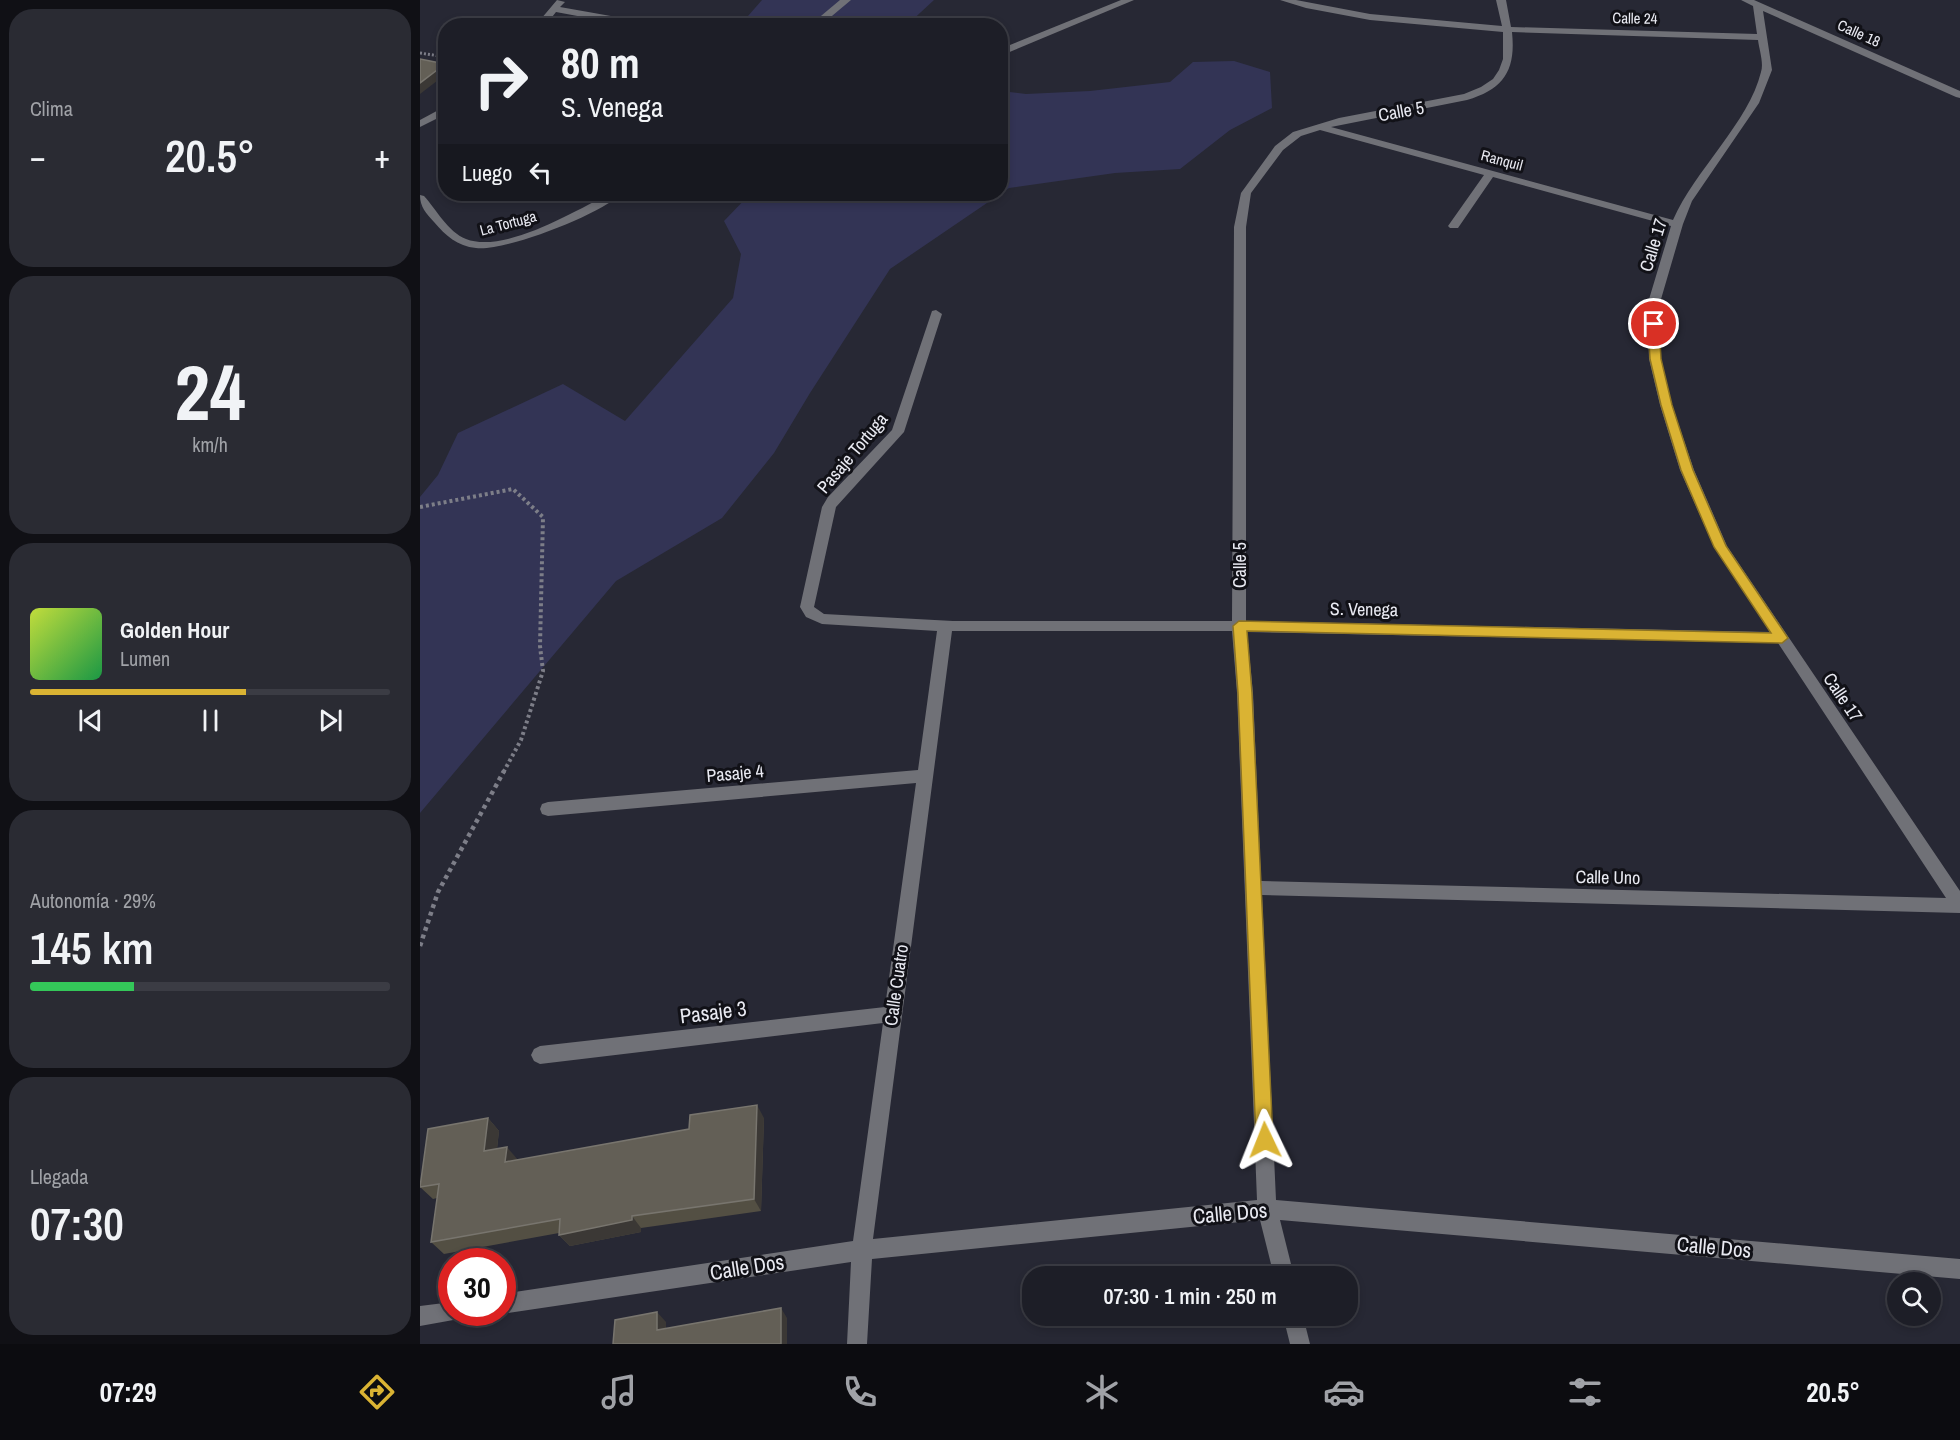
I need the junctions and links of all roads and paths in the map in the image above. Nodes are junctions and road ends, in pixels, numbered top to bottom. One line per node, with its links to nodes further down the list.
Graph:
1 (562, 0): 7 (street)
2 (846, 0): 10 (street)
3 (1129, 0): 13 (street)
4 (1285, 0): 11 (street, Calle 24)
5 (1501, 0): 11 (street, Calle 5)
6 (1751, 2): 12 (street, Calle 17); 16 (street, Calle 18)
7 (554, 9): 8 (street); 9 (street)
8 (546, 18)
9 (605, 18)
10 (823, 18)
11 (1508, 30): 12 (street, Calle 24); 19 (street, Calle 5)
12 (1761, 37): 23 (street, Calle 17)
13 (1008, 50)
14 (420, 53): 15 (path)
15 (438, 56)
16 (1960, 95)
17 (438, 114): 18 (street)
18 (420, 124)
19 (1318, 126): 20 (street, Ranquil); 28 (street, Calle 5)
20 (1490, 172): 23 (street, Ranquil); 24 (street)
21 (420, 198): 22 (street, La Tortuga)
22 (603, 201)
23 (1677, 224): 29 (street, Calle 17)
24 (1454, 226)
25 (936, 314): 27 (street, Pasaje Tortuga)
26 (420, 507): 34 (path)
27 (951, 626): 28 (street, S. Venega); 30 (street, Calle Cuatro)
28 (1239, 626): 29 (street, S. Venega); 32 (street, Calle 5)
29 (1782, 638): 33 (street, Calle 17)
30 (925, 776): 31 (street, Pasaje 4); 35 (street, Calle Cuatro)
31 (548, 809)
32 (1255, 888): 33 (street, Calle Uno); 37 (street, Calle 5)
33 (1960, 905)
34 (420, 946)
35 (892, 1014): 36 (street, Pasaje 3); 38 (street, Calle Cuatro)
36 (540, 1055)
37 (1267, 1209): 38 (street, Calle Dos); 39 (street, Calle 5); 40 (street, Calle Dos)
38 (862, 1250): 41 (street, Calle Dos); 45 (street, Calle Cuatro)
39 (1281, 1266)
40 (1960, 1269)
41 (516, 1302)
42 (438, 1314): 43 (street)
43 (420, 1316)
44 (1296, 1326): 46 (street)
45 (857, 1344)
46 (1300, 1344)

